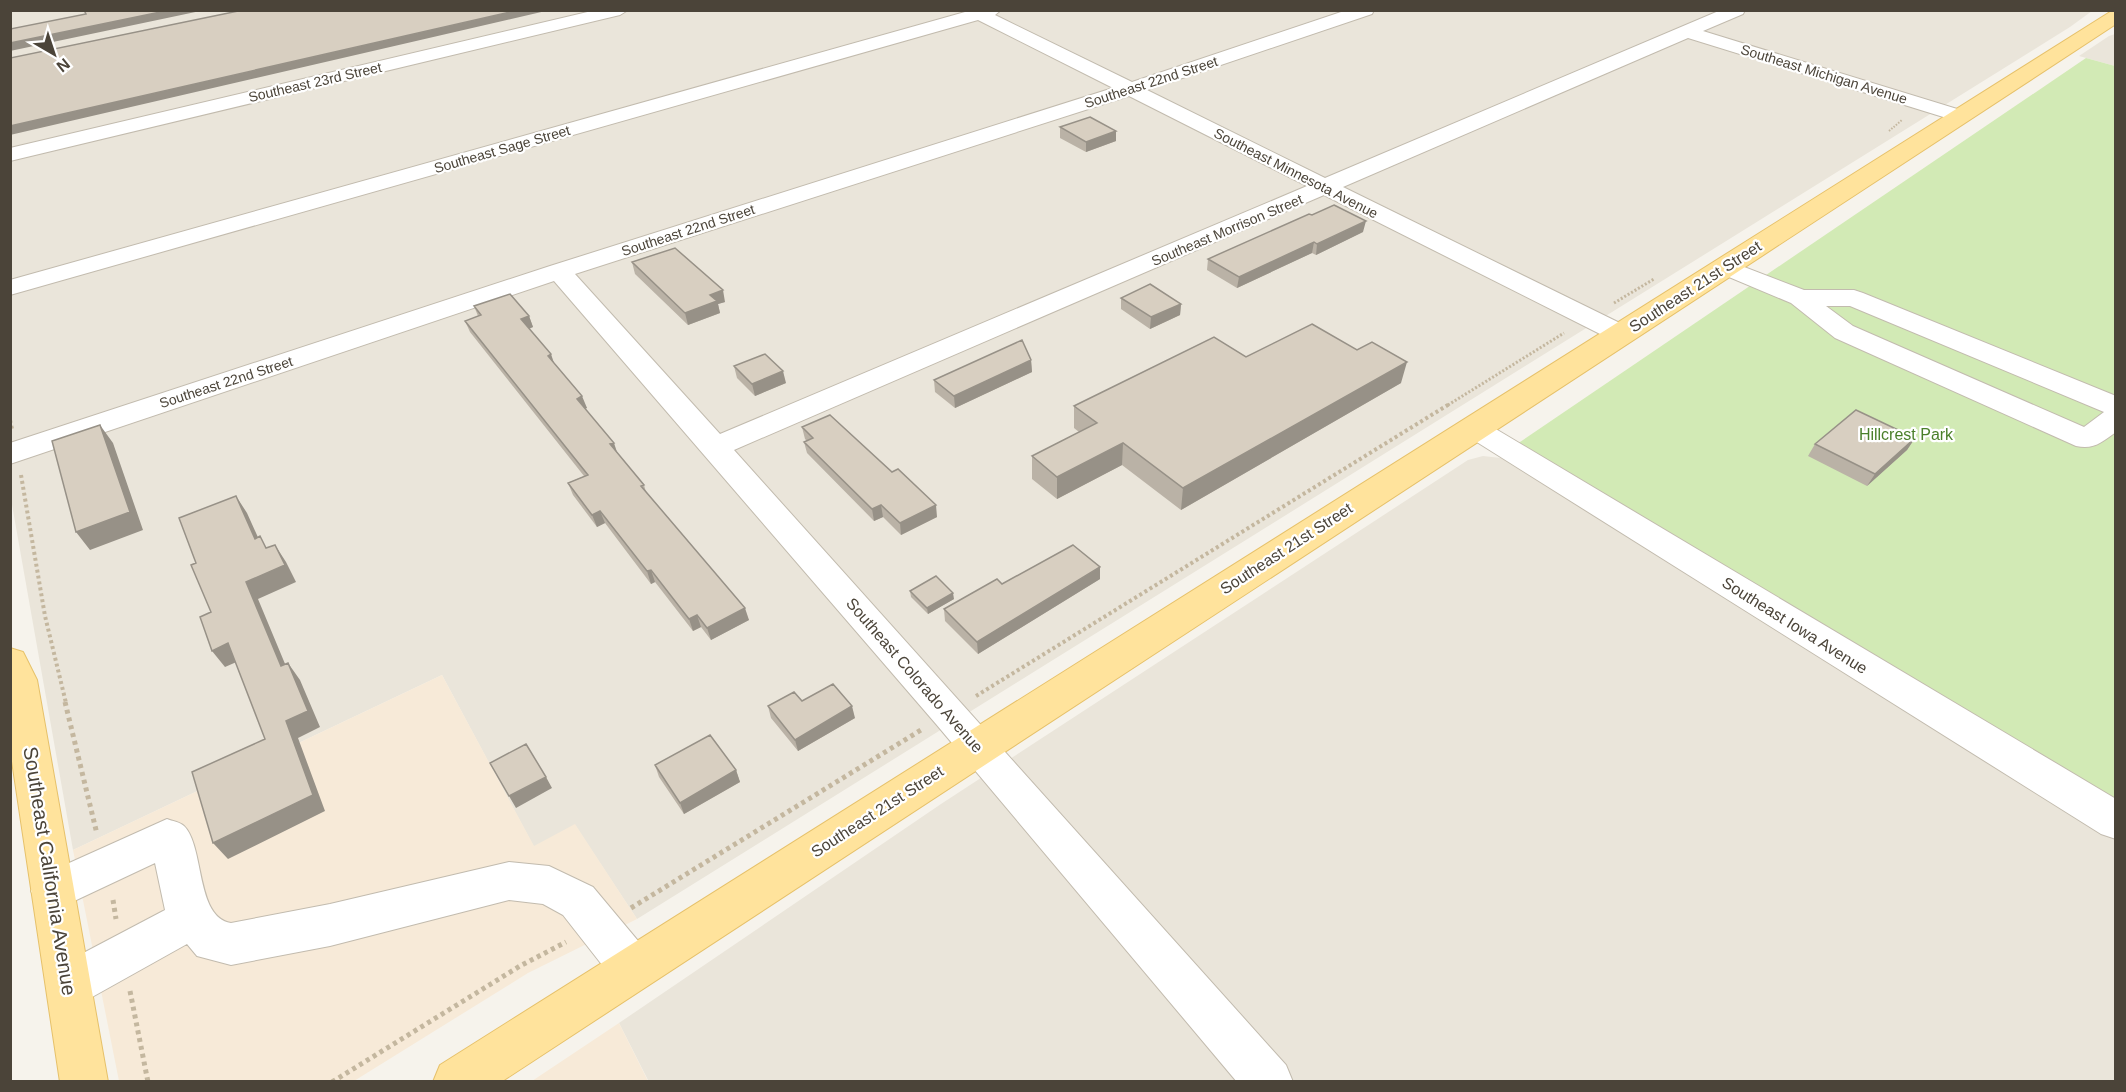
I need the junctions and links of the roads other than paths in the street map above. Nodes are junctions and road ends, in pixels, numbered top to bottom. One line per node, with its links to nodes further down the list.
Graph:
1 (620, 10): 9 (street, Southeast 23rd Street)
2 (1366, 10): 7 (street, Southeast 22nd Street)
3 (1737, 10): 6 (street, Southeast Morrison Street)
4 (982, 12): 7 (street, Southeast Minnesota Avenue); 13 (street, Southeast Sage Street)
5 (2111, 22): 8 (main road, Southeast 21st Street)
6 (1688, 32): 8 (street, Southeast Michigan Avenue); 10 (street, Southeast Morrison Street)
7 (1130, 89): 10 (street, Southeast Minnesota Avenue); 12 (street, Southeast 22nd Street)
8 (1960, 116): 11 (main road, Southeast 21st Street)
9 (10, 155)
10 (1326, 188): 15 (street, Southeast Minnesota Avenue); 18 (street, Southeast Morrison Street)
11 (1726, 267): 14 (street); 15 (main road, Southeast 21st Street)
12 (559, 271): 18 (street, Southeast Colorado Avenue); 19 (street, Southeast 22nd Street)
13 (10, 288)
14 (1800, 298): 16 (street); 16 (street)
15 (1605, 326): 17 (main road, Southeast 21st Street)
16 (2112, 423)
17 (1474, 428): 21 (main road, Southeast 21st Street); 22 (street, Southeast Iowa Avenue)
18 (716, 447): 21 (street, Southeast Colorado Avenue)
19 (14, 453)
20 (10, 662): 23 (main road, Southeast California Avenue)
21 (978, 747): 25 (main road, Southeast 21st Street); 29 (street, Southeast Colorado Avenue)
22 (2115, 821)
23 (53, 891): 24 (street); 26 (main road, Southeast California Avenue)
24 (192, 919): 25 (street); 26 (street)
25 (633, 969): 28 (main road, Southeast 21st Street)
26 (69, 985): 27 (main road, Southeast California Avenue)
27 (84, 1082)
28 (457, 1082)
29 (1269, 1082)

